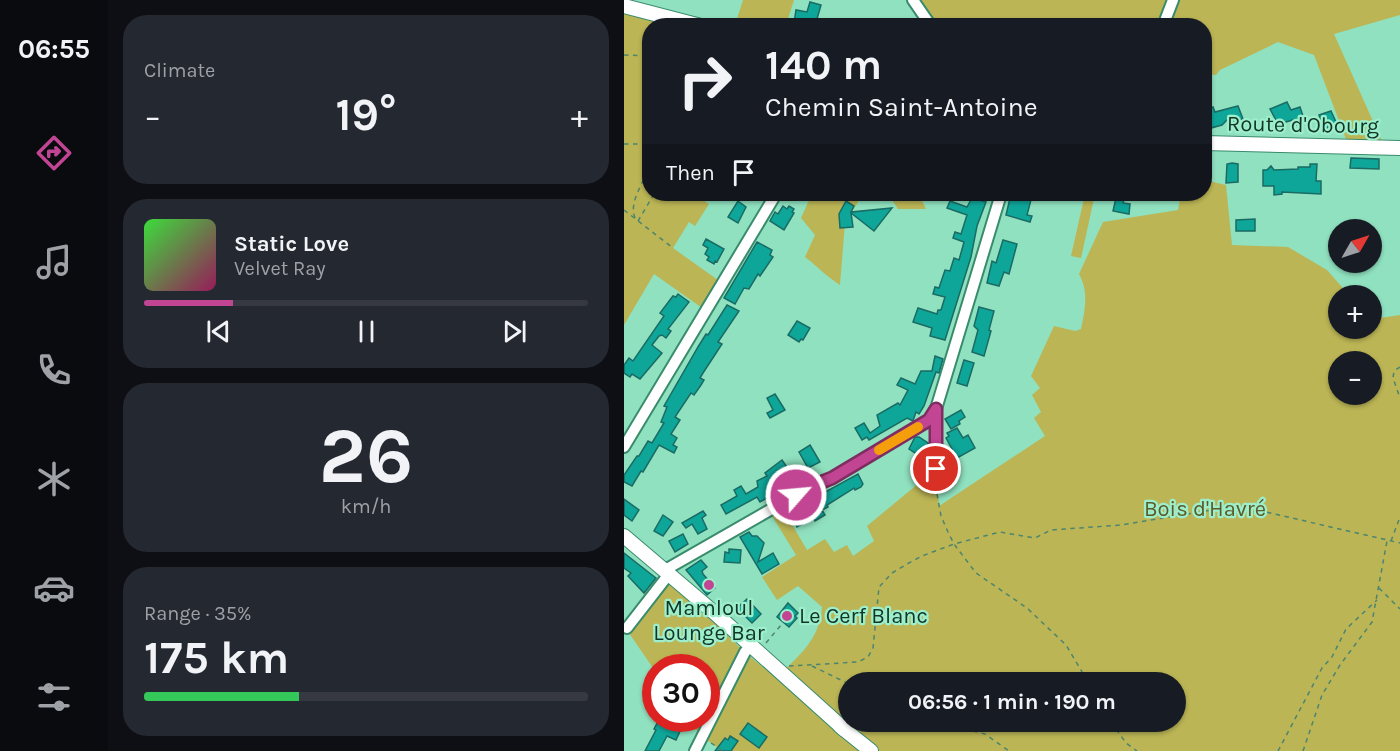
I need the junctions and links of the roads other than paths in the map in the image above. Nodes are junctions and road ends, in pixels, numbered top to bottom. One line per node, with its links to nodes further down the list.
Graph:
1 (913, 0): 5 (street)
2 (1173, 0): 6 (street)
3 (624, 6): 4 (main road)
4 (670, 18)
5 (925, 18)
6 (1166, 18)
7 (1212, 143): 8 (main road, Route d'Obourg)
8 (1400, 148)
9 (772, 201): 12 (street)
10 (999, 201): 11 (street)
11 (936, 409): 13 (street); 15 (street)
12 (624, 447)
13 (936, 486)
14 (624, 536): 15 (main road)
15 (667, 572): 16 (street); 17 (main road)
16 (627, 628)
17 (752, 650): 18 (street); 19 (main road)
18 (695, 751)
19 (871, 751)

